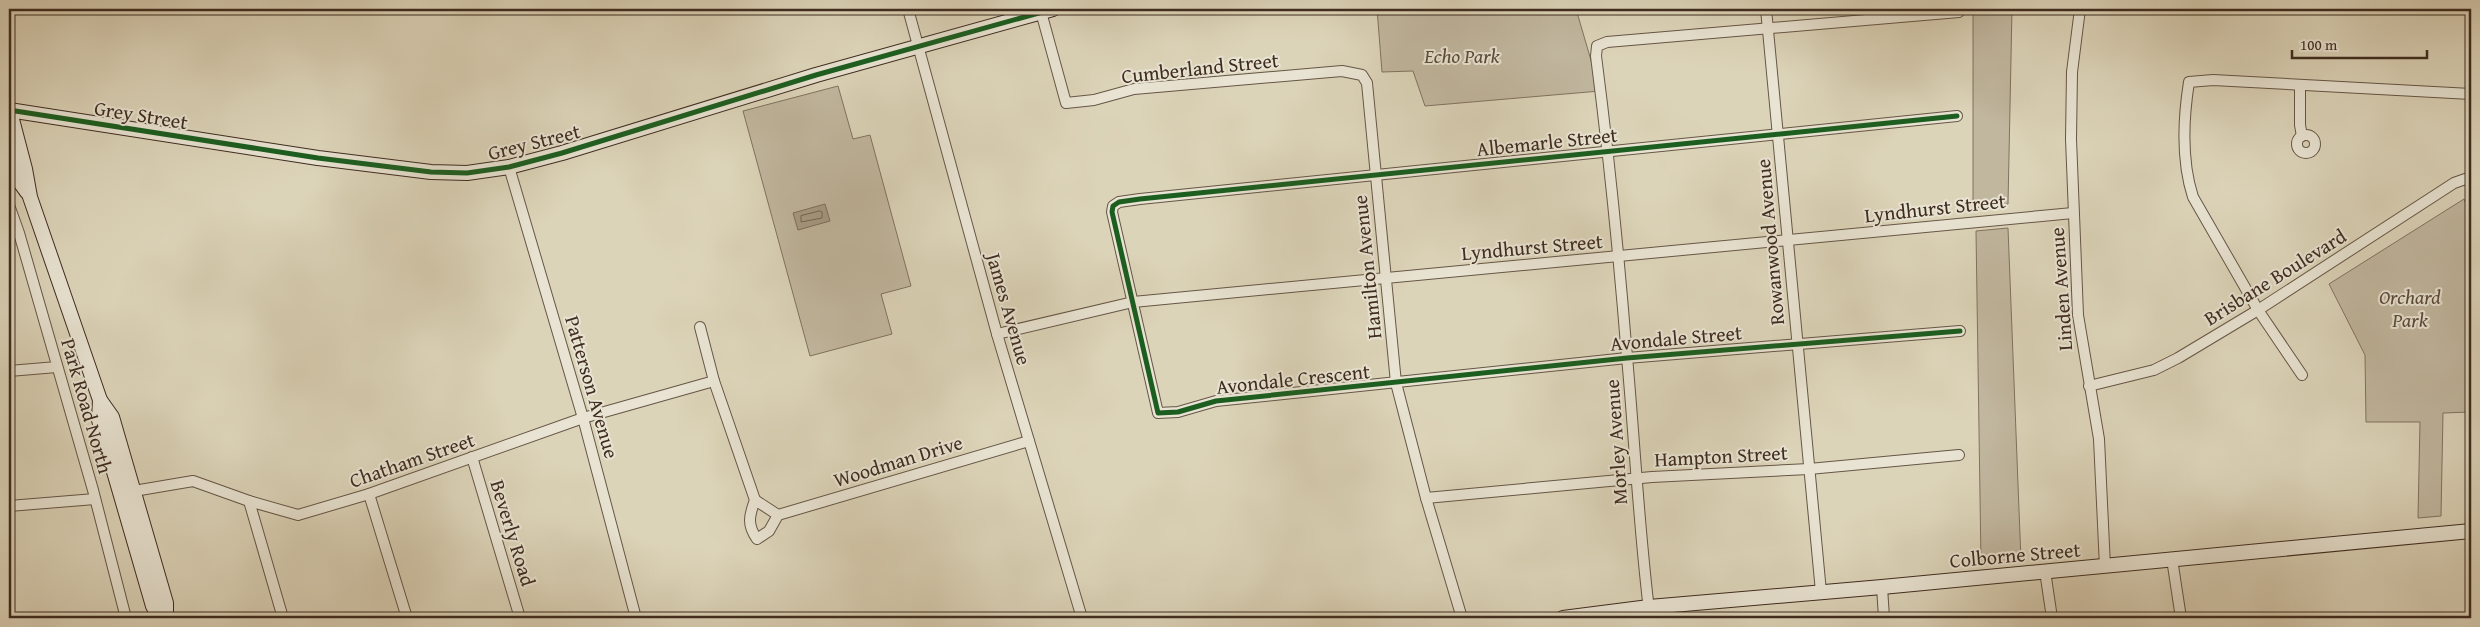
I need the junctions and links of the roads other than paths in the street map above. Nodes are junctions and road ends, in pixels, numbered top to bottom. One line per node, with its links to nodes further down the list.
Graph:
1 (908, 9): 7 (street, James Avenue)
2 (1766, 9): 6 (street, Rowanwood Avenue)
3 (2080, 9): 22 (street, Linden Avenue)
4 (1047, 10): 7 (main road, Grey Street); 8 (street, Cumberland Street)
5 (1959, 12): 6 (street)
6 (1766, 29): 13 (street, Rowanwood Avenue); 15 (street, Morley Avenue)
7 (918, 47): 17 (main road, Grey Street); 31 (street, James Avenue)
8 (1367, 83): 18 (street, Hamilton Avenue)
9 (2300, 85): 10 (street); 14 (street); 28 (street)
10 (2471, 94)
11 (9, 109): 17 (main road, Grey Street); 20 (main road)
12 (1956, 116): 13 (street, Albemarle Street)
13 (1778, 136): 15 (street, Albemarle Street); 24 (street, Rowanwood Avenue)
14 (2302, 136)
15 (1608, 151): 18 (street, Albemarle Street); 25 (street, Morley Avenue)
16 (9, 160): 20 (main road)
17 (509, 167): 41 (street, Patterson Avenue)
18 (1374, 174): 26 (street, Hamilton Avenue); 27 (street, Albemarle Street)
19 (2471, 177): 28 (street, Brisbane Boulevard)
20 (30, 197): 40 (main road)
21 (9, 205): 23 (street, Park Road North)
22 (2073, 213): 24 (street, Lyndhurst Street); 39 (street, Linden Avenue)
23 (14, 233): 34 (street, Park Road North)
24 (1787, 240): 25 (street, Lyndhurst Street); 32 (street, Rowanwood Avenue)
25 (1619, 257): 26 (street, Lyndhurst Street); 33 (street, Morley Avenue)
26 (1386, 279): 27 (street, Lyndhurst Street); 38 (street, Hamilton Avenue)
27 (1133, 302): 31 (street, Lyndhurst Street); 38 (street, Avondale Crescent)
28 (2258, 310): 36 (street); 39 (street, Brisbane Boulevard)
29 (700, 327): 37 (street)
30 (1960, 331): 32 (street, Avondale Street)
31 (998, 334): 42 (street, James Avenue)
32 (1796, 342): 33 (street, Avondale Street); 45 (street, Rowanwood Avenue)
33 (1627, 358): 38 (street, Avondale Street); 46 (street, Morley Avenue)
34 (57, 367): 35 (street); 51 (street, Park Road North)
35 (9, 370)
36 (2302, 375)
37 (714, 381): 41 (street, Chatham Street); 52 (street)
38 (1396, 383): 50 (street, Hamilton Avenue)
39 (2089, 386): 58 (street, Linden Avenue)
40 (100, 400): 47 (main road); 49 (main road)
41 (583, 418): 44 (street, Chatham Street); 69 (street, Patterson Avenue)
42 (1029, 441): 55 (street, Woodman Drive); 70 (street, James Avenue)
43 (1959, 455): 45 (street, Hampton Street)
44 (472, 457): 48 (street, Chatham Street); 68 (street, Beverly Road)
45 (1809, 469): 46 (street, Hampton Street); 61 (street, Rowanwood Avenue)
46 (1635, 479): 50 (street, Hampton Street); 62 (street, Morley Avenue)
47 (134, 490): 49 (street, Chatham Street); 53 (street, Chatham Street); 65 (main road)
48 (369, 494): 53 (street, Chatham Street); 67 (street)
49 (119, 495): 64 (main road)
50 (1426, 498): 71 (street, Hamilton Avenue)
51 (96, 499): 54 (street); 63 (street, Park Road North)
52 (755, 500): 55 (street); 55 (street)
53 (249, 501): 66 (street)
54 (9, 506)
55 (778, 515)
56 (2471, 531): 57 (main road, Colborne Street)
57 (2172, 559): 58 (main road, Colborne Street); 75 (street)
58 (2105, 566): 59 (main road, Colborne Street)
59 (2045, 572): 60 (main road, Colborne Street); 74 (street)
60 (1882, 588): 61 (main road, Colborne Street); 73 (street)
61 (1821, 592): 62 (main road, Colborne Street)
62 (1649, 613): 72 (main road, Colborne Street)
63 (126, 618)
64 (160, 618)
65 (166, 618)
66 (283, 618)
67 (407, 618)
68 (520, 618)
69 (636, 618)
70 (1082, 618)
71 (1462, 618)
72 (1563, 618)
73 (1884, 618)
74 (2052, 618)
75 (2181, 618)

